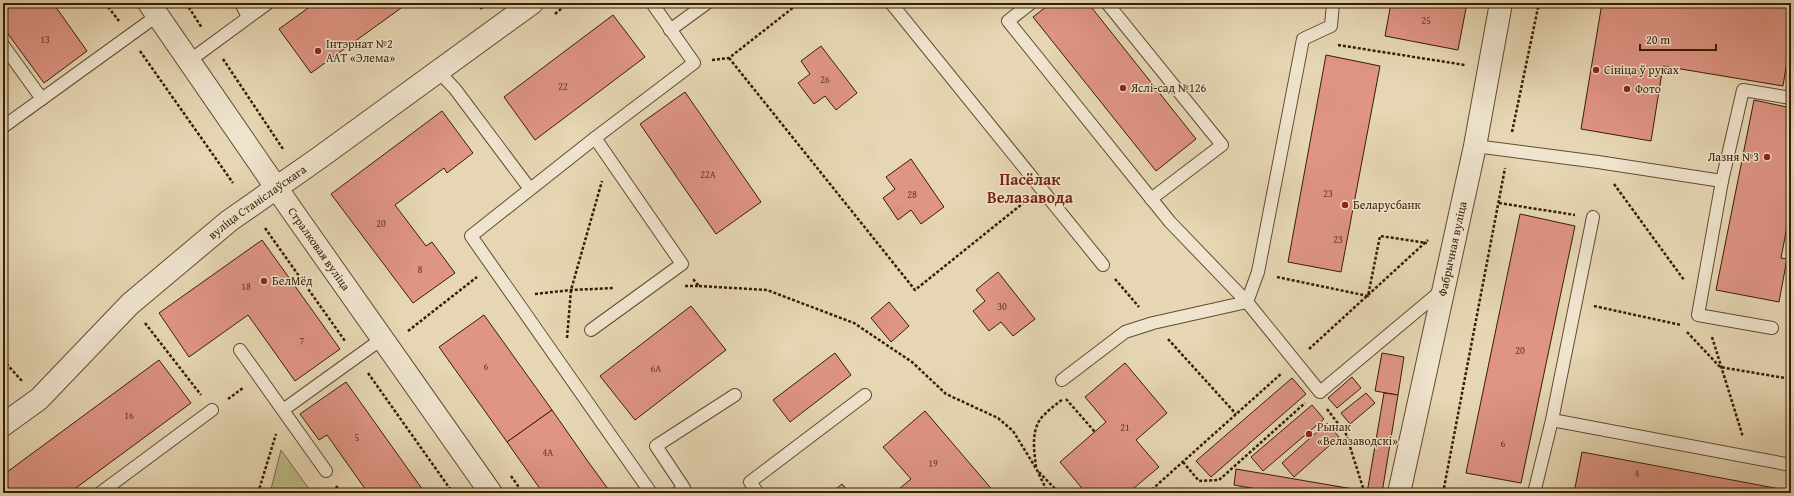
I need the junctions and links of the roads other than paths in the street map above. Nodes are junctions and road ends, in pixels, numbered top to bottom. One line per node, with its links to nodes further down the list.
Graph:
1 (241, 3): 12 (lane)
2 (268, 3): 12 (lane)
3 (532, 3): 16 (street, вуліца Станіслаўскага)
4 (652, 3): 13 (lane)
5 (707, 3): 13 (lane)
6 (891, 3): 27 (lane)
7 (1031, 3): 25 (lane)
8 (1107, 3): 25 (lane)
9 (1333, 3): 29 (lane)
10 (1502, 3): 21 (street, Фабрычная вуліца)
11 (154, 9): 15 (street, Стралковая вуліца); 18 (lane)
12 (248, 18): 15 (lane)
13 (670, 30): 20 (lane)
14 (3, 45): 18 (lane)
15 (189, 61): 23 (street, Стралковая вуліца)
16 (438, 71): 23 (street, вуліца Станіслаўскага); 24 (lane)
17 (1791, 98): 22 (lane)
18 (42, 99): 19 (lane)
19 (3, 127)
20 (595, 138): 24 (lane); 31 (lane)
21 (1475, 146): 22 (lane); 28 (street, Фабрычная вуліца)
22 (1722, 181): 30 (lane)
23 (276, 186): 32 (street, Стралковая вуліца); 40 (street, вуліца Станіслаўскага)
24 (530, 189): 45 (lane)
25 (1151, 199): 29 (lane)
26 (1593, 217): 39 (lane)
27 (1103, 265)
28 (1444, 288): 29 (lane); 48 (street, Фабрычная вуліца)
29 (1247, 302): 34 (lane)
30 (1772, 328)
31 (591, 330)
32 (383, 338): 38 (lane); 44 (street, Стралковая вуліца)
33 (240, 350): 38 (lane)
34 (1062, 380)
35 (734, 395): 46 (lane)
36 (865, 396): 47 (lane)
37 (212, 410): 43 (lane)
38 (283, 410): 42 (lane)
39 (1552, 420): 41 (lane); 49 (lane)
40 (3, 425)
41 (1791, 465)
42 (326, 471)
43 (100, 493)
44 (492, 493)
45 (651, 493)
46 (677, 493)
47 (758, 493)
48 (1399, 493)
49 (1534, 493)

